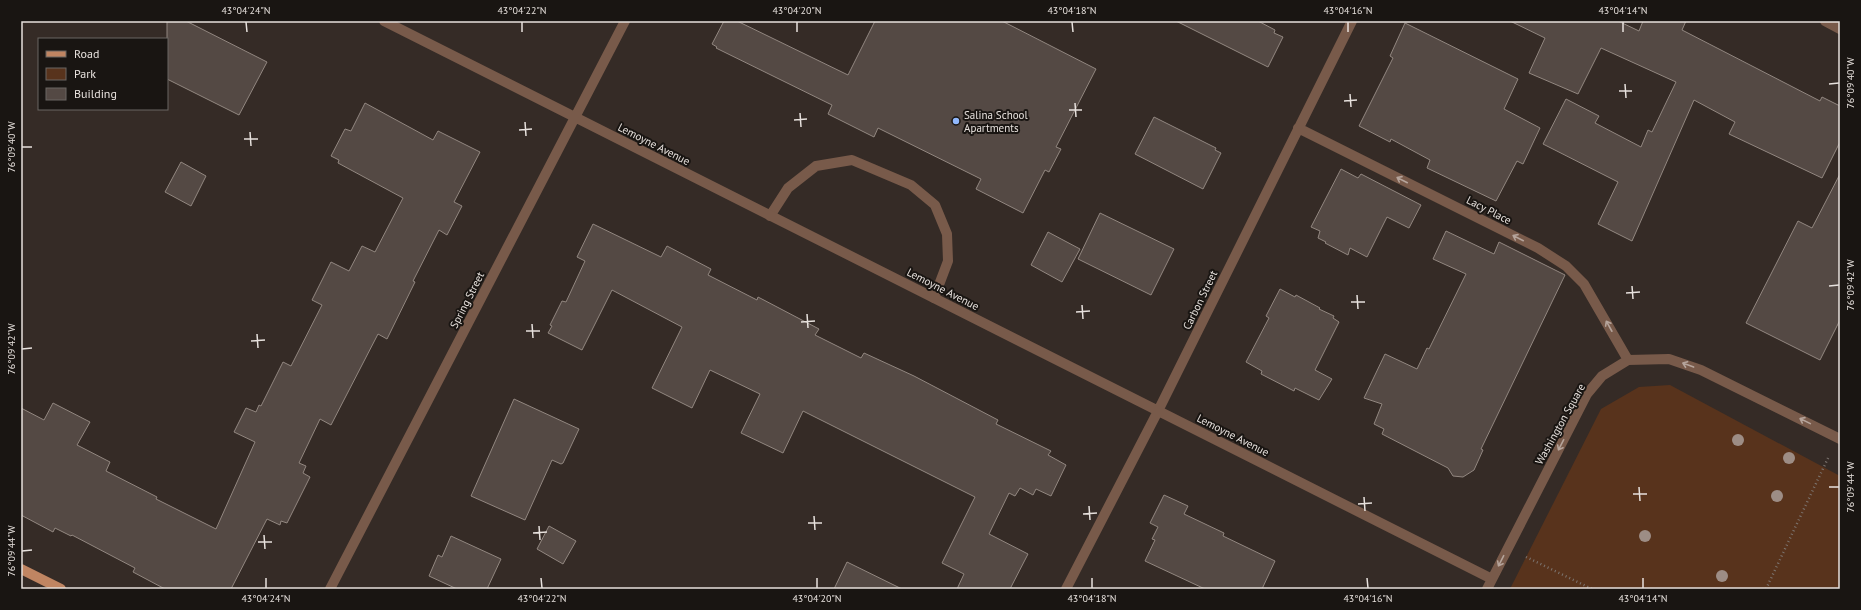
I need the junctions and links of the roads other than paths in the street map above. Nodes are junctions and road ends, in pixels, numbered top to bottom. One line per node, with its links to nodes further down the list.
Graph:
1 (384, 21): 6 (street, Lemoyne Avenue)
2 (625, 21): 6 (street, Spring Street)
3 (1352, 21): 7 (street, Carbon Street)
4 (1825, 21): 5 (street)
5 (1840, 29)
6 (575, 118): 8 (street, Lemoyne Avenue); 16 (street, Spring Street)
7 (1298, 128): 10 (street, Lacy Place, one-way to 7); 11 (street, Carbon Street)
8 (770, 216): 9 (street, Lemoyne Avenue); 9 (street)
9 (934, 298): 11 (street, Lemoyne Avenue)
10 (1628, 360): 12 (street, one-way to 10); 14 (street, Washington Square, one-way to 14)
11 (1158, 411): 14 (street, Lemoyne Avenue); 17 (street, Carbon Street)
12 (1839, 438)
13 (21, 569): 15 (main road)
14 (1492, 579): 18 (street, Washington Square)
15 (61, 589)
16 (330, 589)
17 (1066, 589)
18 (1487, 589)

